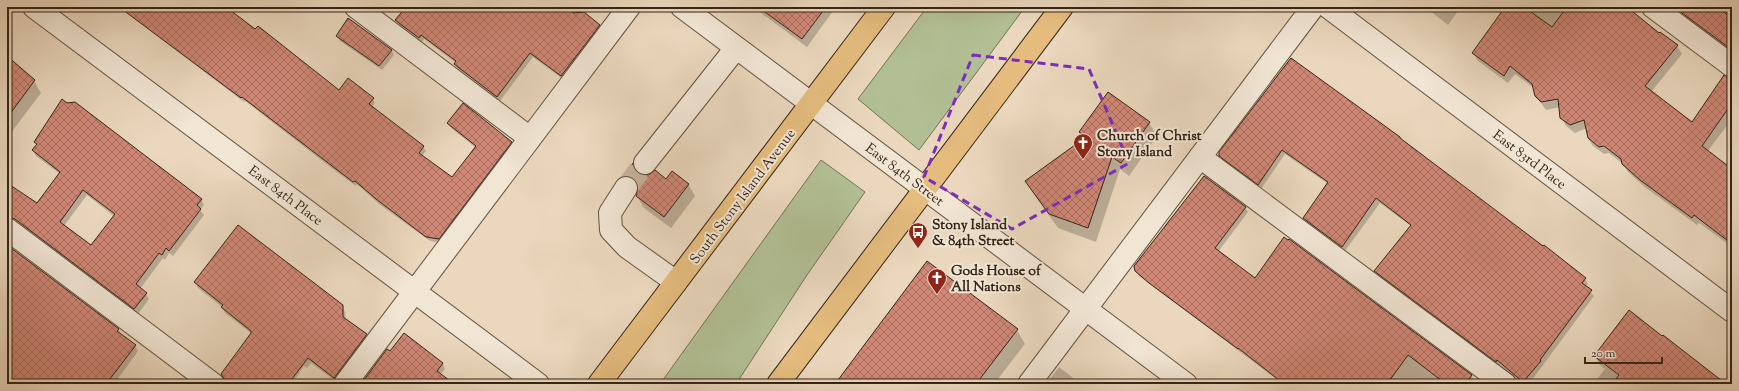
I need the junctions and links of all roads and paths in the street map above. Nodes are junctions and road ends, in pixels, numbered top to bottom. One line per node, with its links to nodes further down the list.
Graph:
1 (34, 7): 20 (street, East 84th Place)
2 (356, 7): 13 (street)
3 (629, 7): 13 (street)
4 (682, 7): 10 (street, East 84th Street)
5 (884, 7): 12 (highway, South Stony Island Avenue)
6 (1062, 7): 17 (highway)
7 (1312, 7): 14 (street)
8 (1328, 7): 22 (street, East 83rd Place)
9 (1653, 7): 11 (street)
10 (736, 48): 12 (street, East 84th Street); 15 (street)
11 (1732, 66)
12 (811, 104): 17 (street, East 84th Street); 19 (highway, South Stony Island Avenue)
13 (530, 138): 20 (street)
14 (1200, 157): 21 (street); 30 (street)
15 (645, 163)
16 (626, 188): 19 (street)
17 (924, 188): 21 (street, East 84th Street); 27 (highway)
18 (7, 229): 23 (street)
19 (676, 282): 26 (highway, South Stony Island Avenue)
20 (414, 292): 24 (street); 25 (street, East 84th Place)
21 (1086, 309): 28 (street); 29 (street, East 84th Street)
22 (1732, 312)
23 (213, 384)
24 (345, 384)
25 (538, 384)
26 (599, 384)
27 (778, 384)
28 (1029, 384)
29 (1186, 384)
30 (1505, 384)

